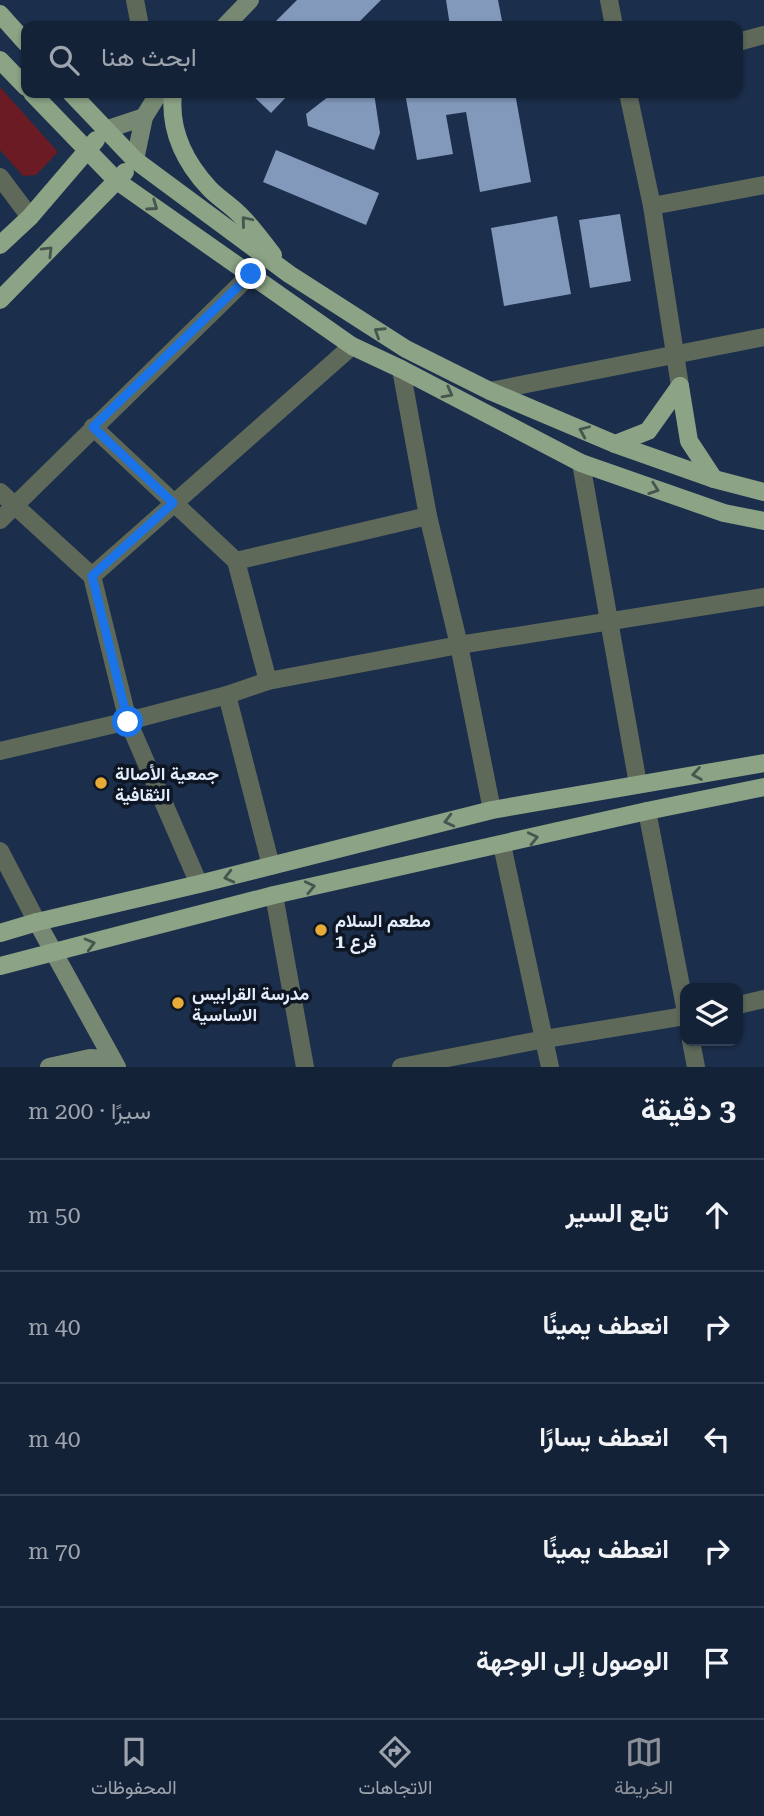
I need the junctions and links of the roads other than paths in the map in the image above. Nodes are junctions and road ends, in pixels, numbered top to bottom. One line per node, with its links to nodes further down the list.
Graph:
1 (135, 0): 5 (street)
2 (250, 0): 6 (main road)
3 (609, 0): 7 (street)
4 (0, 14): 9 (main road)
5 (140, 21)
6 (231, 21)
7 (613, 21)
8 (764, 35): 10 (street)
9 (21, 37)
10 (743, 41)
11 (0, 61): 12 (main road)
12 (21, 82)
13 (37, 98): 20 (main road)
14 (76, 98): 19 (main road)
15 (154, 98): 18 (main road)
16 (173, 98): 29 (main road, one-way to 16)
17 (629, 98): 25 (street)
18 (144, 117): 19 (main road); 21 (main road)
19 (105, 130): 20 (main road); 21 (main road)
20 (88, 149): 23 (main road); 26 (main road)
21 (135, 160): 23 (main road); 29 (main road)
22 (0, 177): 26 (street)
23 (117, 181): 28 (main road, one-way to 28); 30 (main road, one-way to 23)
24 (764, 185): 25 (street)
25 (652, 206): 33 (street)
26 (30, 217): 27 (main road)
27 (0, 245)
28 (251, 274): 32 (main road); 37 (street)
29 (289, 274): 36 (main road, one-way to 29)
30 (0, 300)
31 (764, 337): 33 (street)
32 (352, 346): 34 (main road); 43 (street)
33 (674, 356): 35 (street); 36 (street)
34 (401, 369): 39 (main road, one-way to 39); 45 (street)
35 (680, 386): 38 (main road); 40 (main road)
36 (489, 391): 38 (main road, one-way to 36)
37 (93, 427): 43 (street); 44 (street)
38 (615, 444): 40 (main road)
39 (581, 463): 47 (main road, one-way to 47); 51 (street)
40 (714, 479): 42 (main road)
41 (0, 492): 44 (street)
42 (764, 492)
43 (173, 503): 48 (street); 49 (street)
44 (14, 507): 46 (street); 49 (street)
45 (428, 516): 48 (street); 52 (street)
46 (0, 520)
47 (764, 521)
48 (236, 561): 53 (street)
49 (92, 576): 55 (street)
50 (764, 597): 51 (street)
51 (609, 620): 52 (street); 58 (street)
52 (459, 645): 53 (street); 60 (street)
53 (268, 681): 54 (street)
54 (227, 695): 55 (street); 64 (street)
55 (128, 722): 56 (street); 65 (street)
56 (0, 751)
57 (764, 763): 58 (main road, one-way to 58)
58 (638, 784): 60 (main road)
59 (764, 787): 61 (main road)
60 (492, 810): 64 (main road, one-way to 64)
61 (647, 811): 62 (main road, one-way to 61); 71 (street)
62 (502, 845): 66 (main road, one-way to 62); 75 (street)
63 (0, 851): 67 (street)
64 (271, 866): 65 (main road, one-way to 65)
65 (199, 884): 67 (main road)
66 (274, 895): 69 (main road, one-way to 66); 79 (street)
67 (37, 922): 68 (main road); 69 (main road)
68 (0, 933)
69 (56, 953): 70 (main road); 77 (main road)
70 (0, 966)
71 (680, 983)
72 (764, 999): 73 (street)
73 (743, 1004)
74 (680, 1017): 75 (street)
75 (545, 1039): 80 (street); 81 (street)
76 (692, 1046): 82 (street)
77 (115, 1063): 78 (main road)
78 (49, 1067)
79 (305, 1067)
80 (401, 1067)
81 (550, 1067)
82 (696, 1067)

